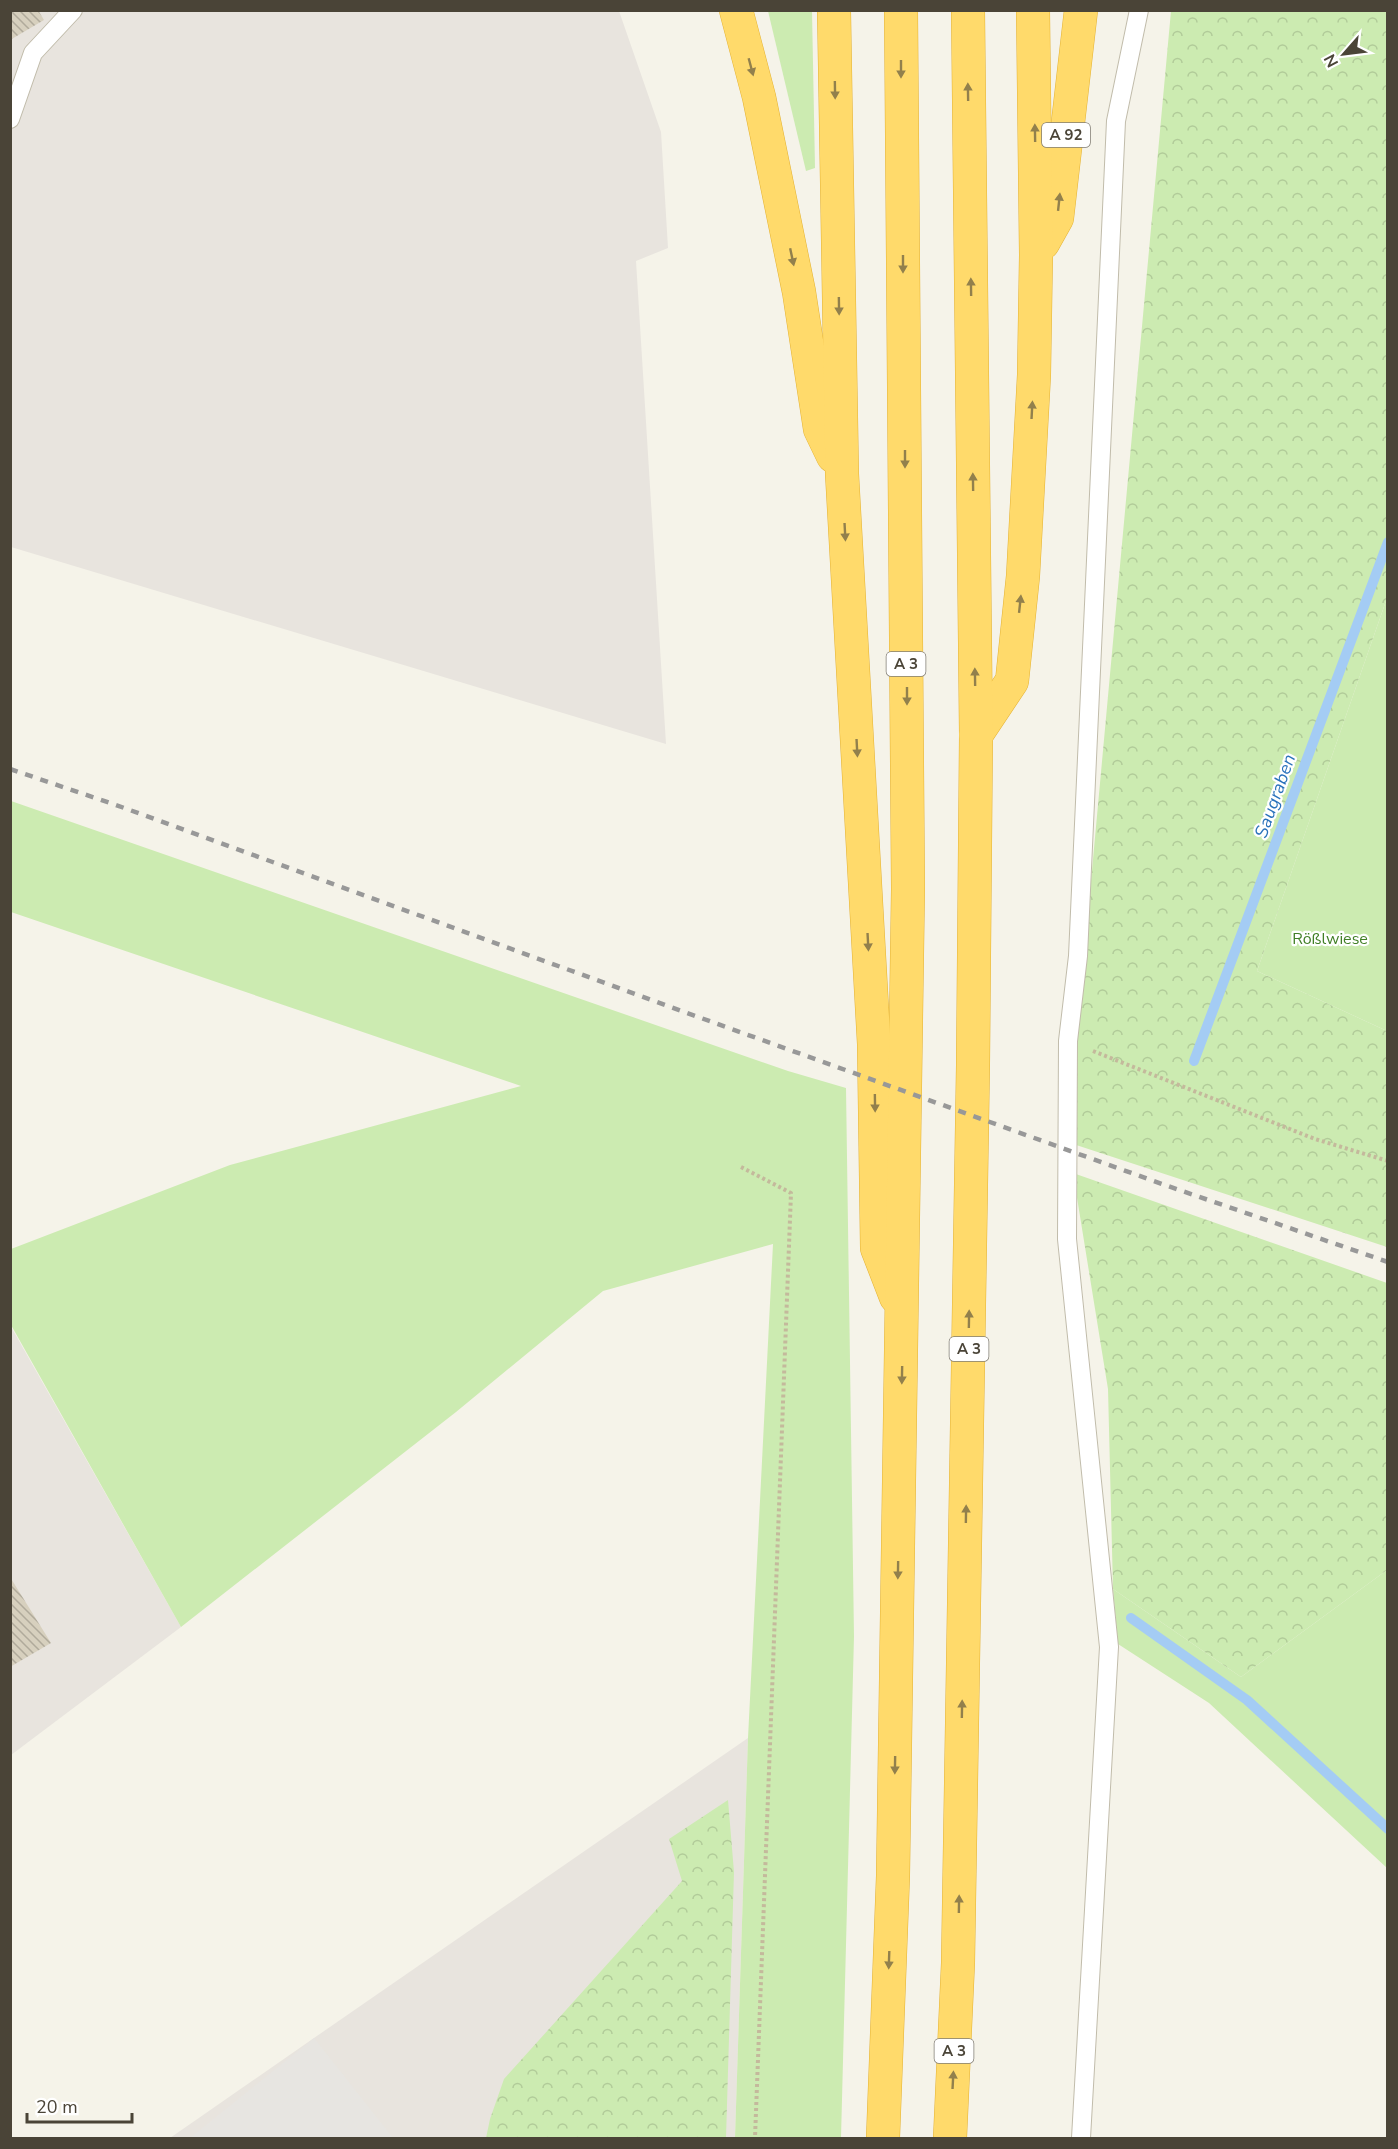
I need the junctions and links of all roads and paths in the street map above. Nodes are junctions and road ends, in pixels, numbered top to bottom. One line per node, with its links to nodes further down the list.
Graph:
1 (73, 10): 9 (lane)
2 (736, 10): 11 (highway, A 3, one-way to 11)
3 (834, 10): 11 (highway, A 3, one-way to 11)
4 (901, 10): 16 (highway, A 3, one-way to 16)
5 (968, 10): 12 (highway, A 3, one-way to 5)
6 (1033, 10): 10 (highway, one-way to 6)
7 (1081, 10): 10 (highway, A 92, one-way to 7)
8 (1139, 10): 13 (lane)
9 (10, 119)
10 (1036, 255): 12 (highway, one-way to 10)
11 (842, 474): 16 (highway, A 3, one-way to 16)
12 (976, 735): 19 (highway, A 3, one-way to 12)
13 (1068, 1041): 14 (path); 20 (lane)
14 (1388, 1161)
15 (741, 1167): 17 (path)
16 (903, 1317): 18 (highway, A 3, one-way to 18)
17 (756, 2139)
18 (883, 2139)
19 (950, 2139)
20 (1081, 2139)

